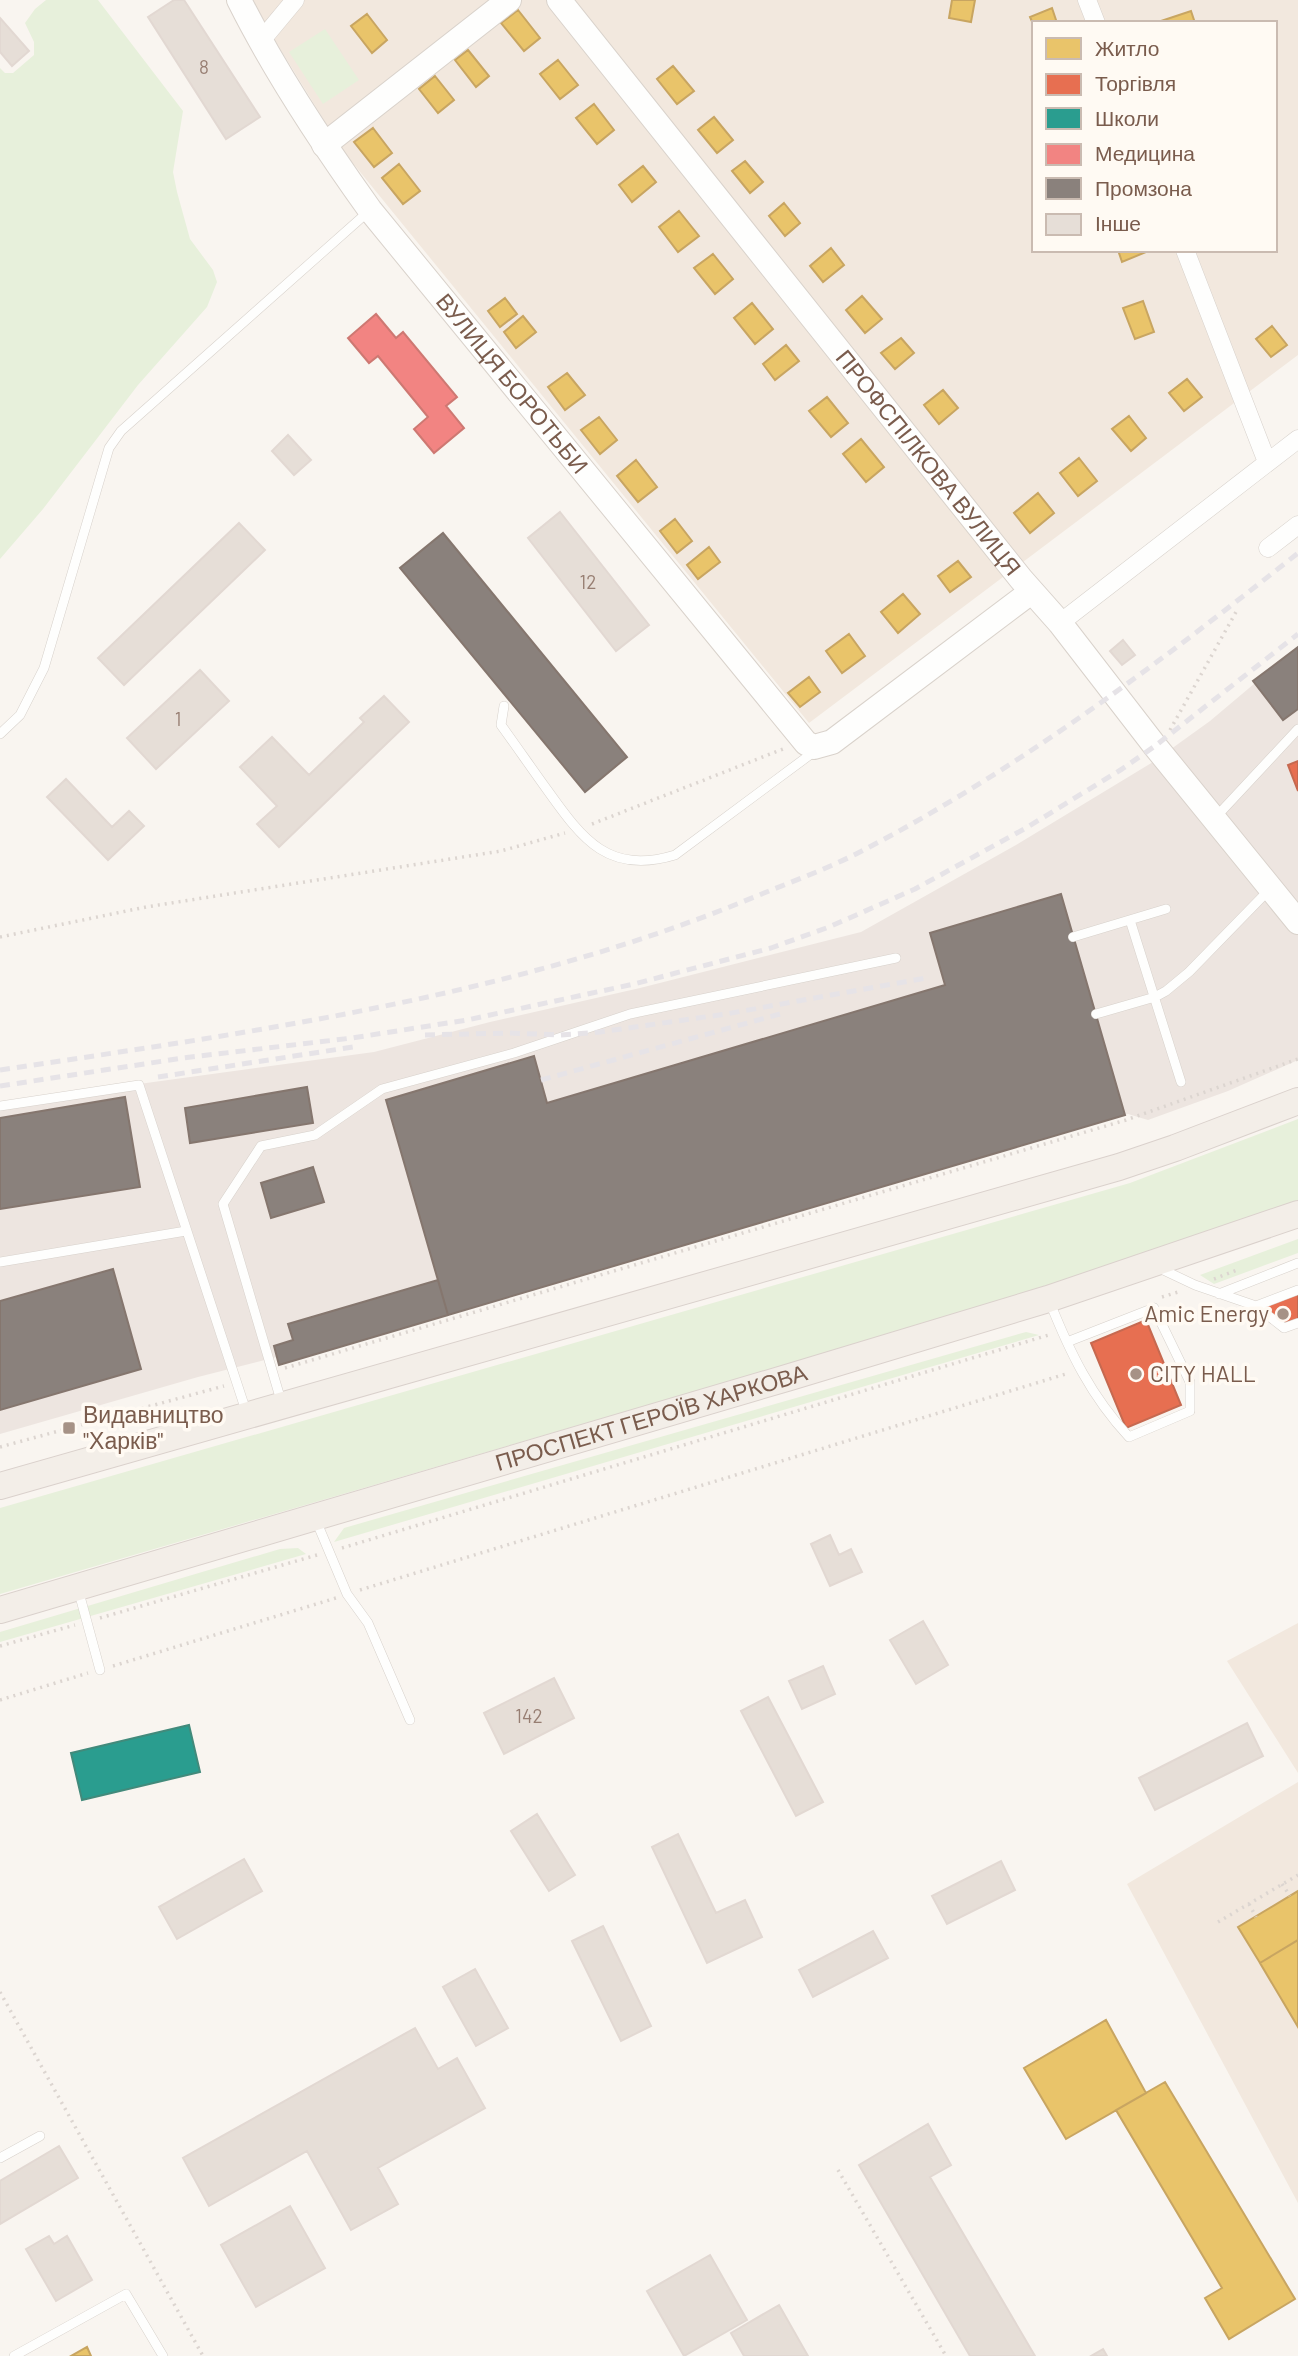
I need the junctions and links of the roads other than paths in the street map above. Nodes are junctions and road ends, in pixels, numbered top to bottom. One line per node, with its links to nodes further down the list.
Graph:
1 (239, 0): 7 (street, ВУЛИЦЯ БОРОТЬБИ)
2 (295, 0): 7 (street)
3 (509, 0): 8 (street)
4 (559, 0): 15 (street, ПРОФСПІЛКОВА ВУЛИЦЯ)
5 (1087, 0): 6 (street)
6 (1095, 21)
7 (260, 42): 8 (street, ВУЛИЦЯ БОРОТЬБИ)
8 (324, 145): 9 (street, ВУЛИЦЯ БОРОТЬБИ)
9 (370, 210): 19 (lane); 20 (street, ВУЛИЦЯ БОРОТЬБИ)
10 (1186, 252): 12 (street)
11 (1298, 439): 12 (street)
12 (1267, 462): 16 (street)
13 (1298, 525): 14 (street)
14 (1268, 548)
15 (1031, 592): 16 (street, ПРОФСПІЛКОВА ВУЛИЦЯ); 20 (street)
16 (1060, 623): 21 (street, ПРОФСПІЛКОВА ВУЛИЦЯ)
17 (504, 706): 20 (lane)
18 (1298, 729): 21 (lane)
19 (0, 734)
20 (812, 743)
21 (1213, 820): 22 (street, ПРОФСПІЛКОВА ВУЛИЦЯ)
22 (1270, 888): 25 (street, ПРОФСПІЛКОВА ВУЛИЦЯ); 28 (lane)
23 (1166, 909): 24 (lane)
24 (1130, 920): 26 (lane); 28 (lane)
25 (1298, 922)
26 (1073, 937)
27 (896, 958): 44 (lane)
28 (1155, 997): 29 (lane); 30 (lane)
29 (1096, 1014)
30 (1181, 1082)
31 (1298, 1101): 44 (main road)
32 (0, 1106): 34 (lane)
33 (1298, 1214): 37 (main road, ПРОСПЕКТ ГЕРОЇВ ХАРКОВА)
34 (186, 1231): 35 (lane); 45 (lane)
35 (0, 1262)
36 (1298, 1263): 39 (lane)
37 (1151, 1265): 39 (lane); 40 (main road, ПРОСПЕКТ ГЕРОЇВ ХАРКОВА)
38 (1298, 1290): 41 (lane)
39 (1219, 1294): 41 (lane)
40 (1048, 1299): 43 (lane); 47 (main road, ПРОСПЕКТ ГЕРОЇВ ХАРКОВА)
41 (1256, 1306): 42 (lane)
42 (1298, 1323)
43 (1067, 1342): 43 (lane)
44 (282, 1405): 45 (main road)
45 (248, 1415): 46 (main road)
46 (0, 1486)
47 (314, 1517): 48 (main road, ПРОСПЕКТ ГЕРОЇВ ХАРКОВА); 51 (lane)
48 (77, 1587): 49 (main road, ПРОСПЕКТ ГЕРОЇВ ХАРКОВА); 50 (lane)
49 (0, 1610)
50 (100, 1670)
51 (410, 1720)
52 (40, 2136): 53 (lane)
53 (0, 2158)
54 (14, 2356): 55 (lane)
55 (163, 2356)

